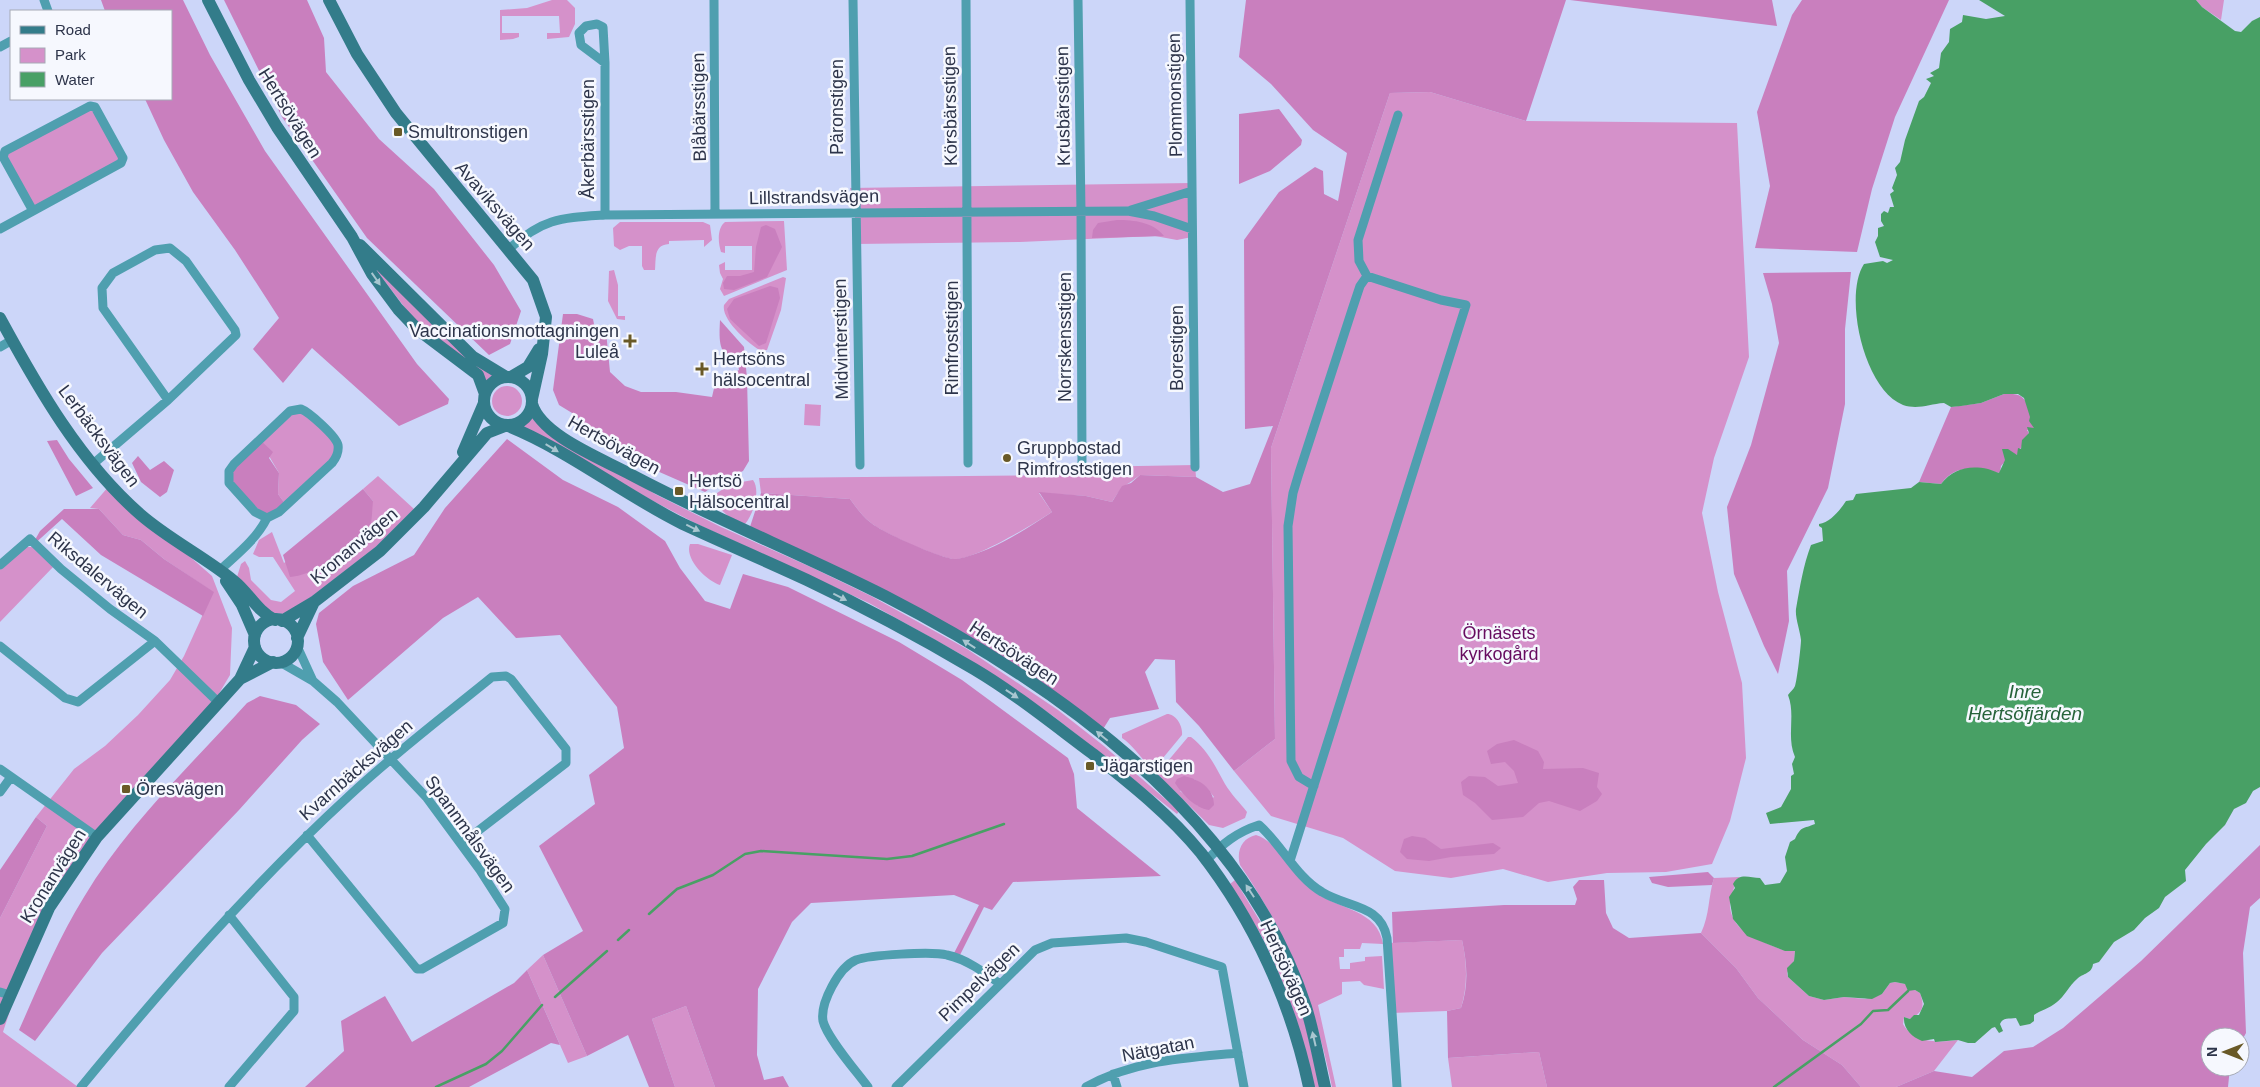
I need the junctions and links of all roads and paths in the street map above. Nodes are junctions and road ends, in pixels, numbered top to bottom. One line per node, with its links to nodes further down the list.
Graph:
1 (208, 0): 20 (main road, Hertsövägen)
2 (329, 0): 21 (main road, Avaviksvägen)
3 (714, 0): 16 (street, Blåbärsstigen)
4 (853, 0): 15 (street, Päronstigen)
5 (966, 0): 13 (street, Körsbärsstigen)
6 (1078, 0): 14 (street, Krusbärsstigen)
7 (1190, 0): 10 (street, Plommonstigen)
8 (605, 64): 17 (street, Åkerbärsstigen)
9 (1398, 115): 22 (street)
10 (1192, 191): 12 (street, Lillstrandsvägen); 19 (street)
11 (33, 211): 11 (street); 18 (street)
12 (1128, 211): 14 (street, Lillstrandsvägen); 19 (street, Lillstrandsvägen)
13 (968, 212): 14 (street, Lillstrandsvägen); 15 (street, Lillstrandsvägen); 34 (street, Rimfroststigen)
14 (1082, 212): 32 (street, Norrskensstigen)
15 (855, 213): 16 (street, Lillstrandsvägen); 35 (street, Midvinterstigen)
16 (715, 214): 17 (street, Lillstrandsvägen)
17 (604, 215): 21 (street, Lillstrandsvägen)
18 (0, 229)
19 (1192, 229): 36 (street, Borestigen)
20 (352, 237): 27 (main road, Hertsövägen); 28 (main road, Hertsövägen, one-way to 28)
21 (510, 249): 25 (main road, Avaviksvägen)
22 (1367, 276): 54 (street); 54 (street)
23 (0, 318): 24 (main road, Lerbäcksvägen)
24 (12, 340): 26 (street); 33 (main road, Lerbäcksvägen)
25 (543, 343): 27 (main road, Avaviksvägen); 30 (main road, Avaviksvägen)
26 (0, 347)
27 (508, 377): 28 (main road); 30 (main road)
28 (484, 399): 31 (main road); 37 (main road, Kronanvägen)
29 (168, 400): 29 (street); 33 (street)
30 (532, 402): 31 (main road); 59 (main road, Hertsövägen, one-way to 30)
31 (507, 426): 37 (main road, Kronanvägen); 60 (main road, Hertsövägen, one-way to 60)
32 (1082, 463)
33 (93, 464): 40 (main road, Lerbäcksvägen)
34 (968, 464)
35 (860, 465)
36 (1195, 467)
37 (454, 470): 41 (main road, Kronanvägen)
38 (267, 518): 38 (street); 40 (street)
39 (0, 566): 43 (street, Riksdalervägen)
40 (219, 571): 42 (main road, Lerbäcksvägen); 44 (main road, Lerbäcksvägen)
41 (314, 602): 42 (main road, Kronanvägen); 45 (main road, Kronanvägen)
42 (278, 620): 44 (main road); 45 (main road)
43 (155, 641): 46 (street, Riksdalervägen); 50 (street, Riksdalervägen)
44 (255, 641): 47 (main road); 48 (main road, Kronanvägen)
45 (297, 642): 47 (main road); 49 (street, Spannmålsvägen)
46 (0, 646)
47 (276, 662): 48 (main road, Kronanvägen); 49 (street, Spannmålsvägen)
48 (240, 679): 50 (main road, Kronanvägen)
49 (313, 681): 51 (street, Spannmålsvägen)
50 (218, 702): 57 (main road, Kronanvägen)
51 (390, 758): 56 (street, Kvarnbäcksvägen); 58 (street, Spannmålsvägen); 58 (street, Kvarnbäcksvägen)
52 (0, 769): 53 (street)
53 (11, 777): 55 (street); 57 (street)
54 (1314, 786): 61 (street)
55 (0, 792)
56 (307, 835): 58 (street, Spannmålsvägen); 62 (street, Kvarnbäcksvägen)
57 (96, 837): 64 (main road, Kronanvägen)
58 (461, 844)
59 (1218, 848): 60 (street); 61 (street); 76 (main road, Hertsövägen, one-way to 59)
60 (1206, 861): 75 (main road, Hertsövägen)
61 (1290, 861): 77 (street)
62 (229, 915): 68 (street, Kvarnbäcksvägen); 69 (street)
63 (1000, 984): 66 (street, Pimpelvägen); 70 (street); 71 (street, Pimpelvägen)
64 (5, 993): 65 (main road, Kronanvägen)
65 (0, 1019)
66 (1238, 1053): 67 (street, Nätgatan); 74 (street)
67 (1113, 1074): 72 (street, Nätgatan); 73 (street)
68 (81, 1087)
69 (229, 1087)
70 (868, 1087)
71 (896, 1087)
72 (1086, 1087)
73 (1117, 1087)
74 (1244, 1087)
75 (1309, 1087)
76 (1324, 1087)
77 (1396, 1087)

